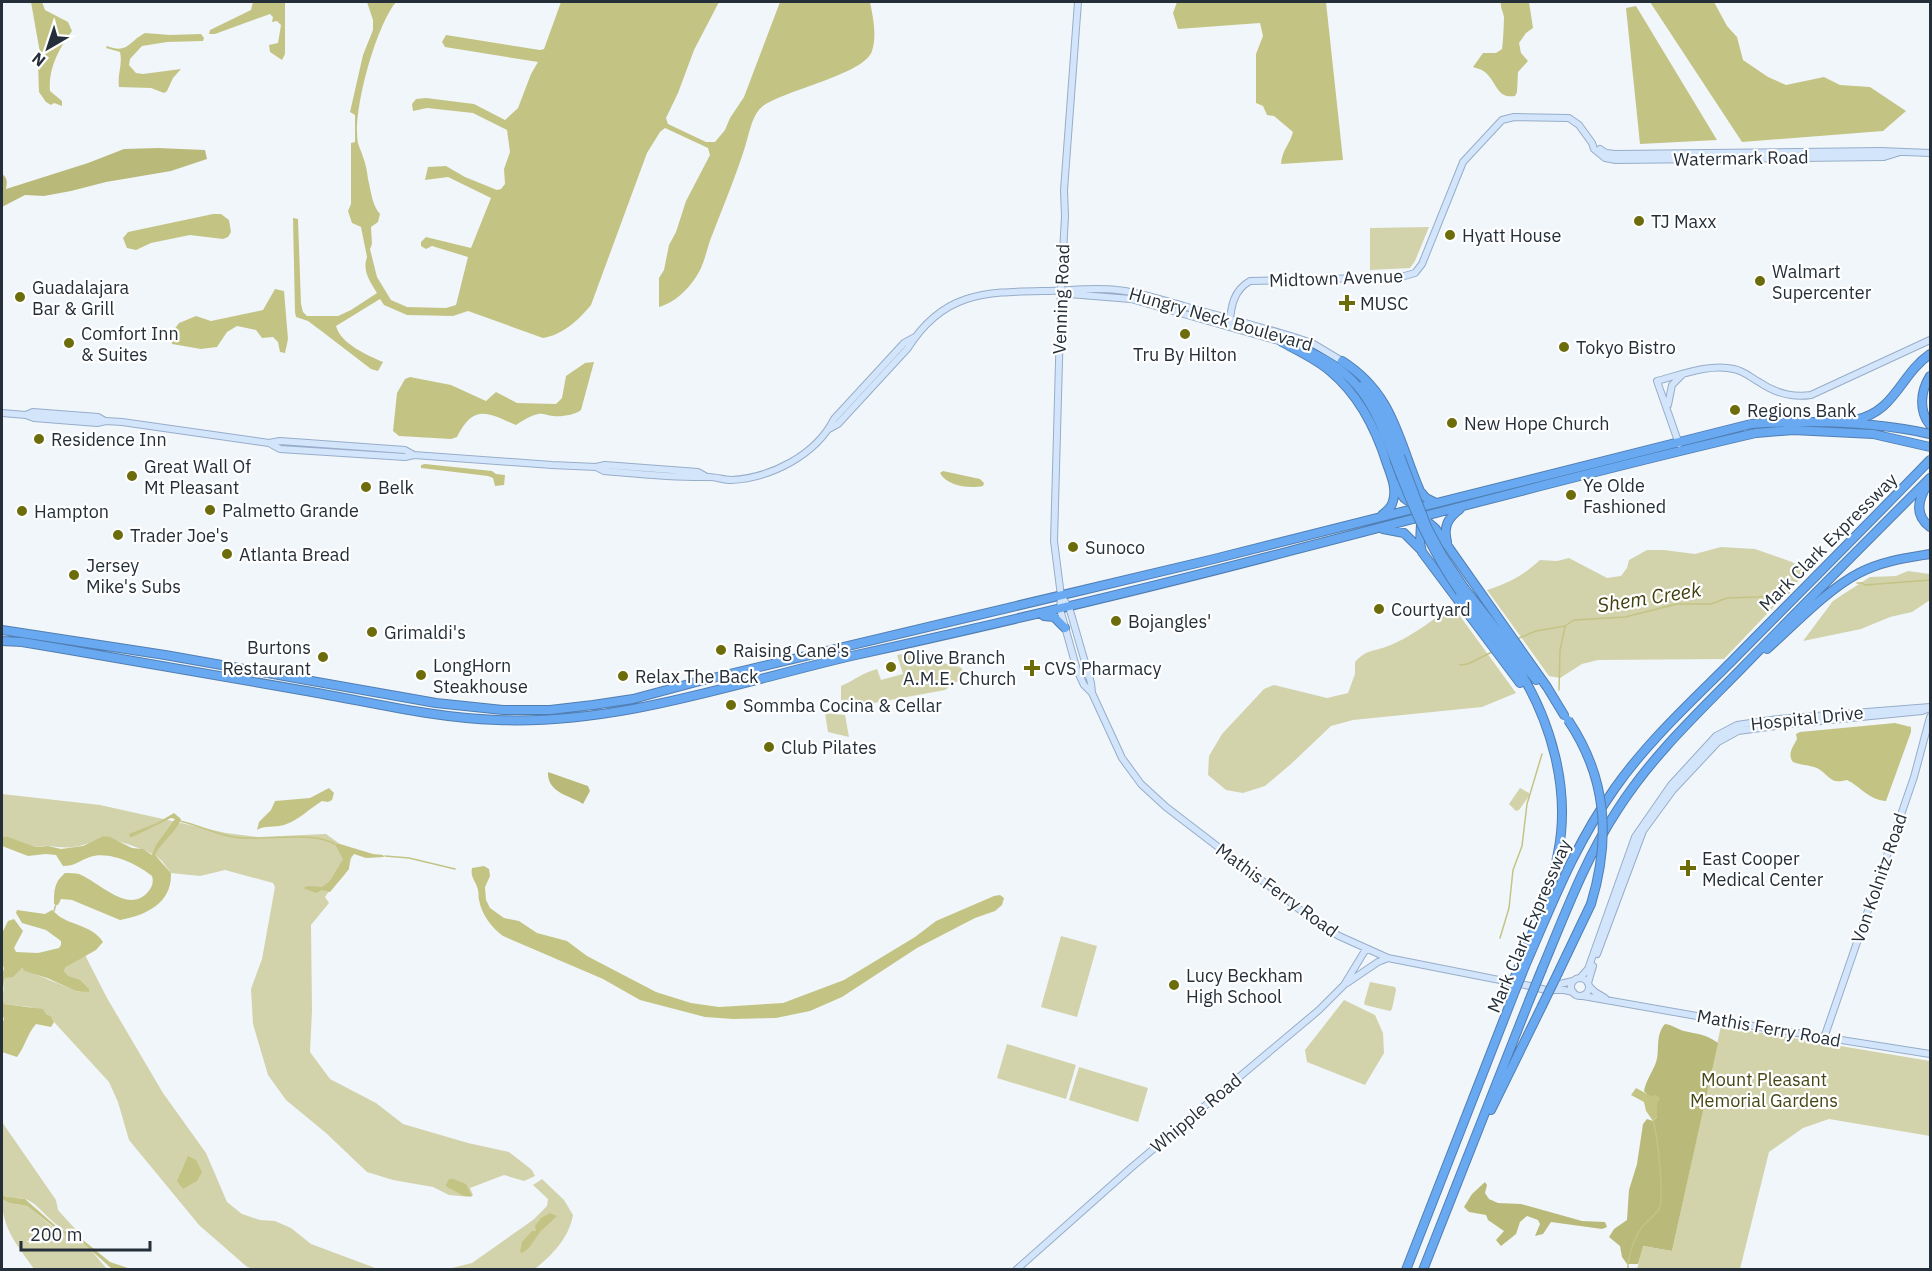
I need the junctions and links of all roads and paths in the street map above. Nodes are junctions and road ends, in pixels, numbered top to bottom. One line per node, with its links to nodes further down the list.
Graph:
1 (1078, 2): 4 (main road, Venning Road)
2 (1591, 141): 3 (main road, Watermark Road); 5 (main road, Midtown Avenue)
3 (1930, 153)
4 (1061, 290): 5 (main road, Hungry Neck Boulevard); 6 (main road, Hungry Neck Boulevard); 18 (main road, Hungry Neck Boulevard); 41 (main road, Venning Road)
5 (1230, 319): 6 (main road, Midtown Avenue); 10 (main road, Hungry Neck Boulevard)
6 (1229, 327): 8 (main road, Hungry Neck Boulevard)
7 (1930, 340): 11 (main road)
8 (1282, 342): 25 (highway); 28 (highway)
9 (1930, 354): 20 (highway)
10 (1342, 361): 25 (highway); 29 (highway)
11 (1682, 375): 13 (main road); 13 (main road)
12 (1930, 376): 21 (highway)
13 (1668, 409): 23 (main road)
14 (2, 413): 16 (main road, Hungry Neck Boulevard)
15 (62, 414): 16 (main road, Hungry Neck Boulevard); 17 (main road); 18 (main road, Hungry Neck Boulevard); 19 (main road)
16 (26, 415): 17 (main road, Hungry Neck Boulevard)
17 (42, 419): 19 (main road, Hungry Neck Boulevard)
18 (106, 421): 19 (main road, Hungry Neck Boulevard)
19 (87, 422)
20 (1842, 422): 22 (highway); 23 (highway)
21 (1930, 425)
22 (1930, 434)
23 (1679, 446): 24 (highway); 30 (highway); 31 (highway)
24 (1930, 447)
25 (1397, 457): 40 (highway, bridge)
26 (1930, 460): 56 (highway, Mark Clark Expressway)
27 (1930, 479): 35 (highway); 49 (highway, Mark Clark Expressway)
28 (1393, 482): 32 (highway); 34 (highway)
29 (1418, 485): 30 (highway); 32 (highway)
30 (1437, 503): 32 (highway)
31 (1465, 506): 33 (highway); 37 (highway)
32 (1417, 508): 33 (highway); 34 (highway)
33 (1421, 517): 36 (highway); 37 (highway); 38 (highway)
34 (1376, 518): 41 (highway)
35 (1930, 527)
36 (1376, 529): 38 (highway); 42 (highway)
37 (1448, 546): 52 (highway)
38 (1422, 552): 50 (highway)
39 (1930, 554): 49 (highway)
40 (1463, 590): 50 (highway); 52 (highway)
41 (1061, 596): 42 (main road, Mathis Ferry Road); 43 (main road, Mathis Ferry Road); 46 (highway)
42 (1069, 607): 43 (highway); 48 (main road, Mathis Ferry Road)
43 (1060, 609): 44 (highway); 45 (main road, Mathis Ferry Road)
44 (1026, 617): 45 (highway); 47 (highway)
45 (1065, 628): 48 (main road, Mathis Ferry Road)
46 (2, 629)
47 (2, 641)
48 (1092, 693): 54 (main road, Mathis Ferry Road)
49 (1714, 696): 66 (highway, Mark Clark Expressway, bridge)
50 (1536, 703): 56 (highway)
51 (1930, 707): 57 (main road, Hospital Drive); 58 (main road, Hospital Drive)
52 (1566, 717): 66 (highway, bridge)
53 (1930, 717): 64 (main road, Von Kolnitz Road)
54 (1366, 949): 55 (main road, Mathis Ferry Road); 59 (main road, Whipple Road)
55 (1388, 958): 59 (main road); 60 (main road, Mathis Ferry Road)
56 (1522, 966): 68 (highway, Mark Clark Expressway, bridge)
57 (1577, 979): 58 (main road); 60 (main road, Mathis Ferry Road); 61 (main road)
58 (1589, 984): 62 (main road); 63 (main road, Mathis Ferry Road)
59 (1344, 985): 67 (main road, Whipple Road)
60 (1530, 986): 61 (main road, Mathis Ferry Road)
61 (1573, 992): 62 (main road)
62 (1582, 996): 63 (main road, Mathis Ferry Road)
63 (1609, 999): 64 (main road, Mathis Ferry Road)
64 (1824, 1038): 65 (main road, Mathis Ferry Road)
65 (1930, 1054)
66 (1464, 1165): 69 (highway, Mark Clark Expressway)
67 (1016, 1269)
68 (1406, 1269)
69 (1423, 1269)

